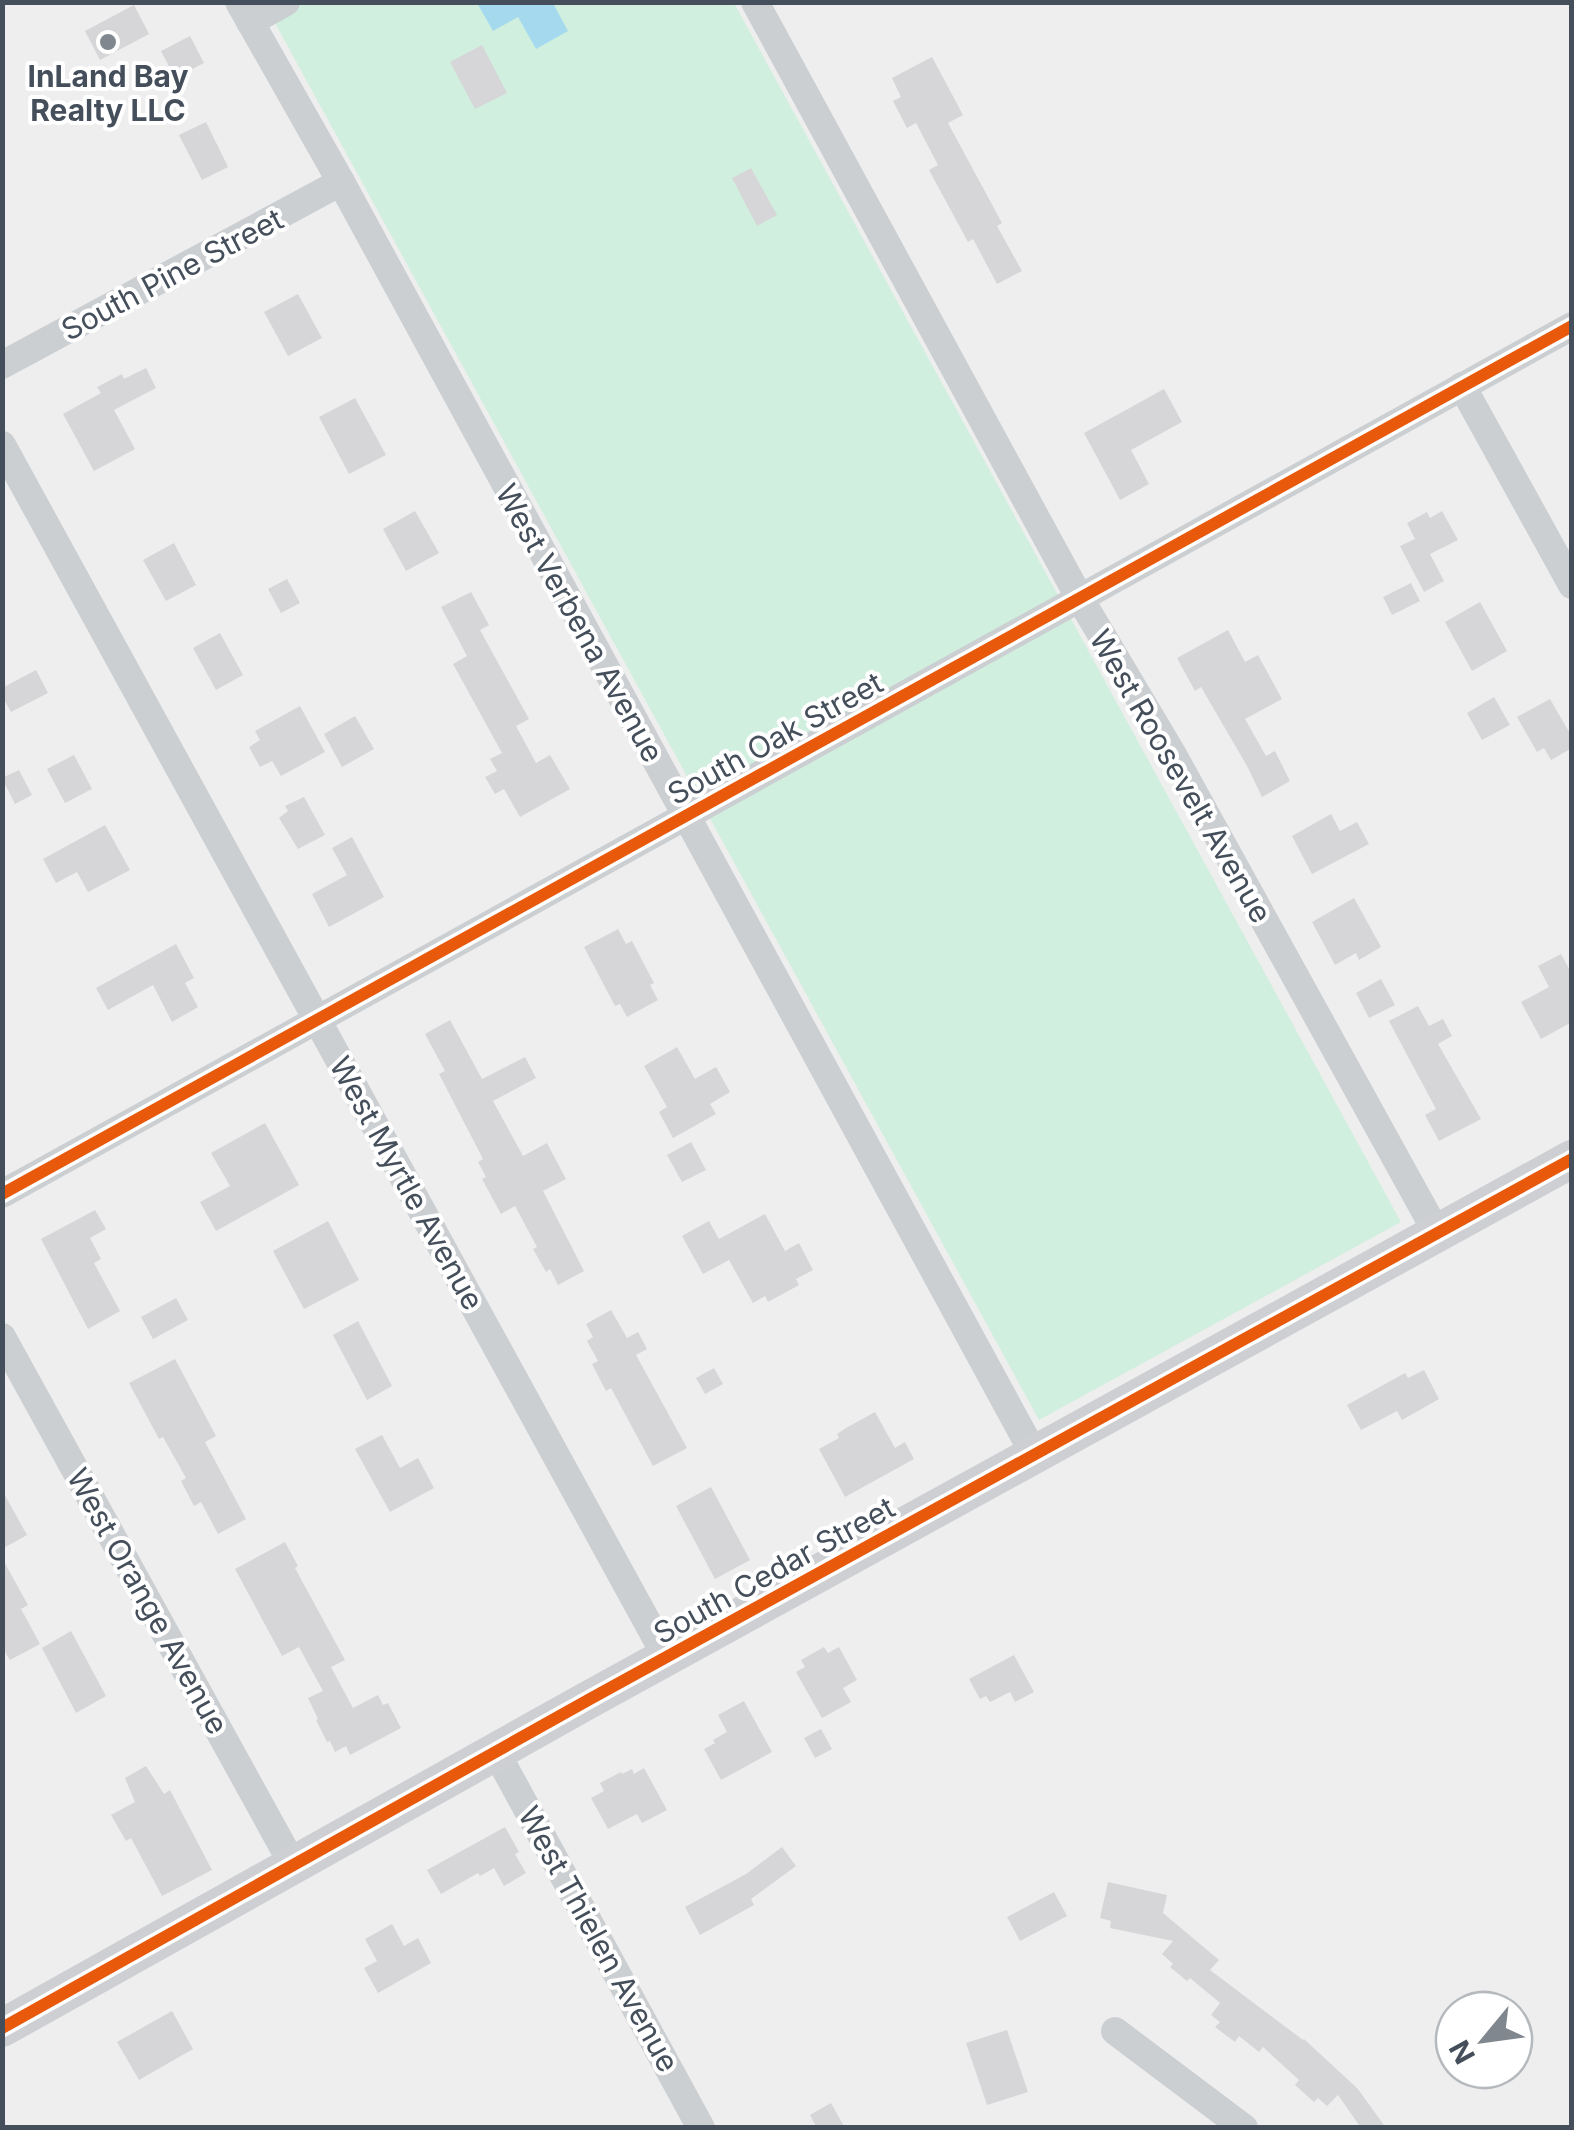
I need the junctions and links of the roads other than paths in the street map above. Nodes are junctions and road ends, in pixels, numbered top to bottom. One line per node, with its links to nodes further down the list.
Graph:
1 (286, 2): 3 (street)
2 (755, 2): 10 (street, West Roosevelt Avenue)
3 (245, 12): 4 (street, West Verbena Avenue)
4 (340, 182): 6 (street, South Pine Street); 11 (street, West Verbena Avenue)
5 (1572, 326): 7 (street, South Oak Street)
6 (2, 365)
7 (1462, 386): 9 (street); 10 (street, South Oak Street)
8 (2, 445): 12 (street, West Myrtle Avenue)
9 (1572, 585)
10 (1078, 598): 11 (street, South Oak Street); 15 (street, West Roosevelt Avenue)
11 (685, 816): 12 (street, South Oak Street); 17 (street, West Verbena Avenue)
12 (318, 1019): 14 (street, South Oak Street); 18 (street, West Myrtle Avenue)
13 (1572, 1159): 15 (street, South Cedar Street)
14 (2, 1194)
15 (1437, 1233): 17 (street, South Cedar Street)
16 (2, 1337): 20 (street, West Orange Avenue)
17 (1034, 1454): 18 (street, South Cedar Street)
18 (667, 1658): 19 (street, South Cedar Street)
19 (496, 1752): 20 (street, South Cedar Street); 23 (street, West Thielen Avenue)
20 (293, 1865): 21 (street, South Cedar Street)
21 (2, 2028)
22 (1115, 2031): 24 (street)
23 (701, 2128)
24 (1244, 2128)

